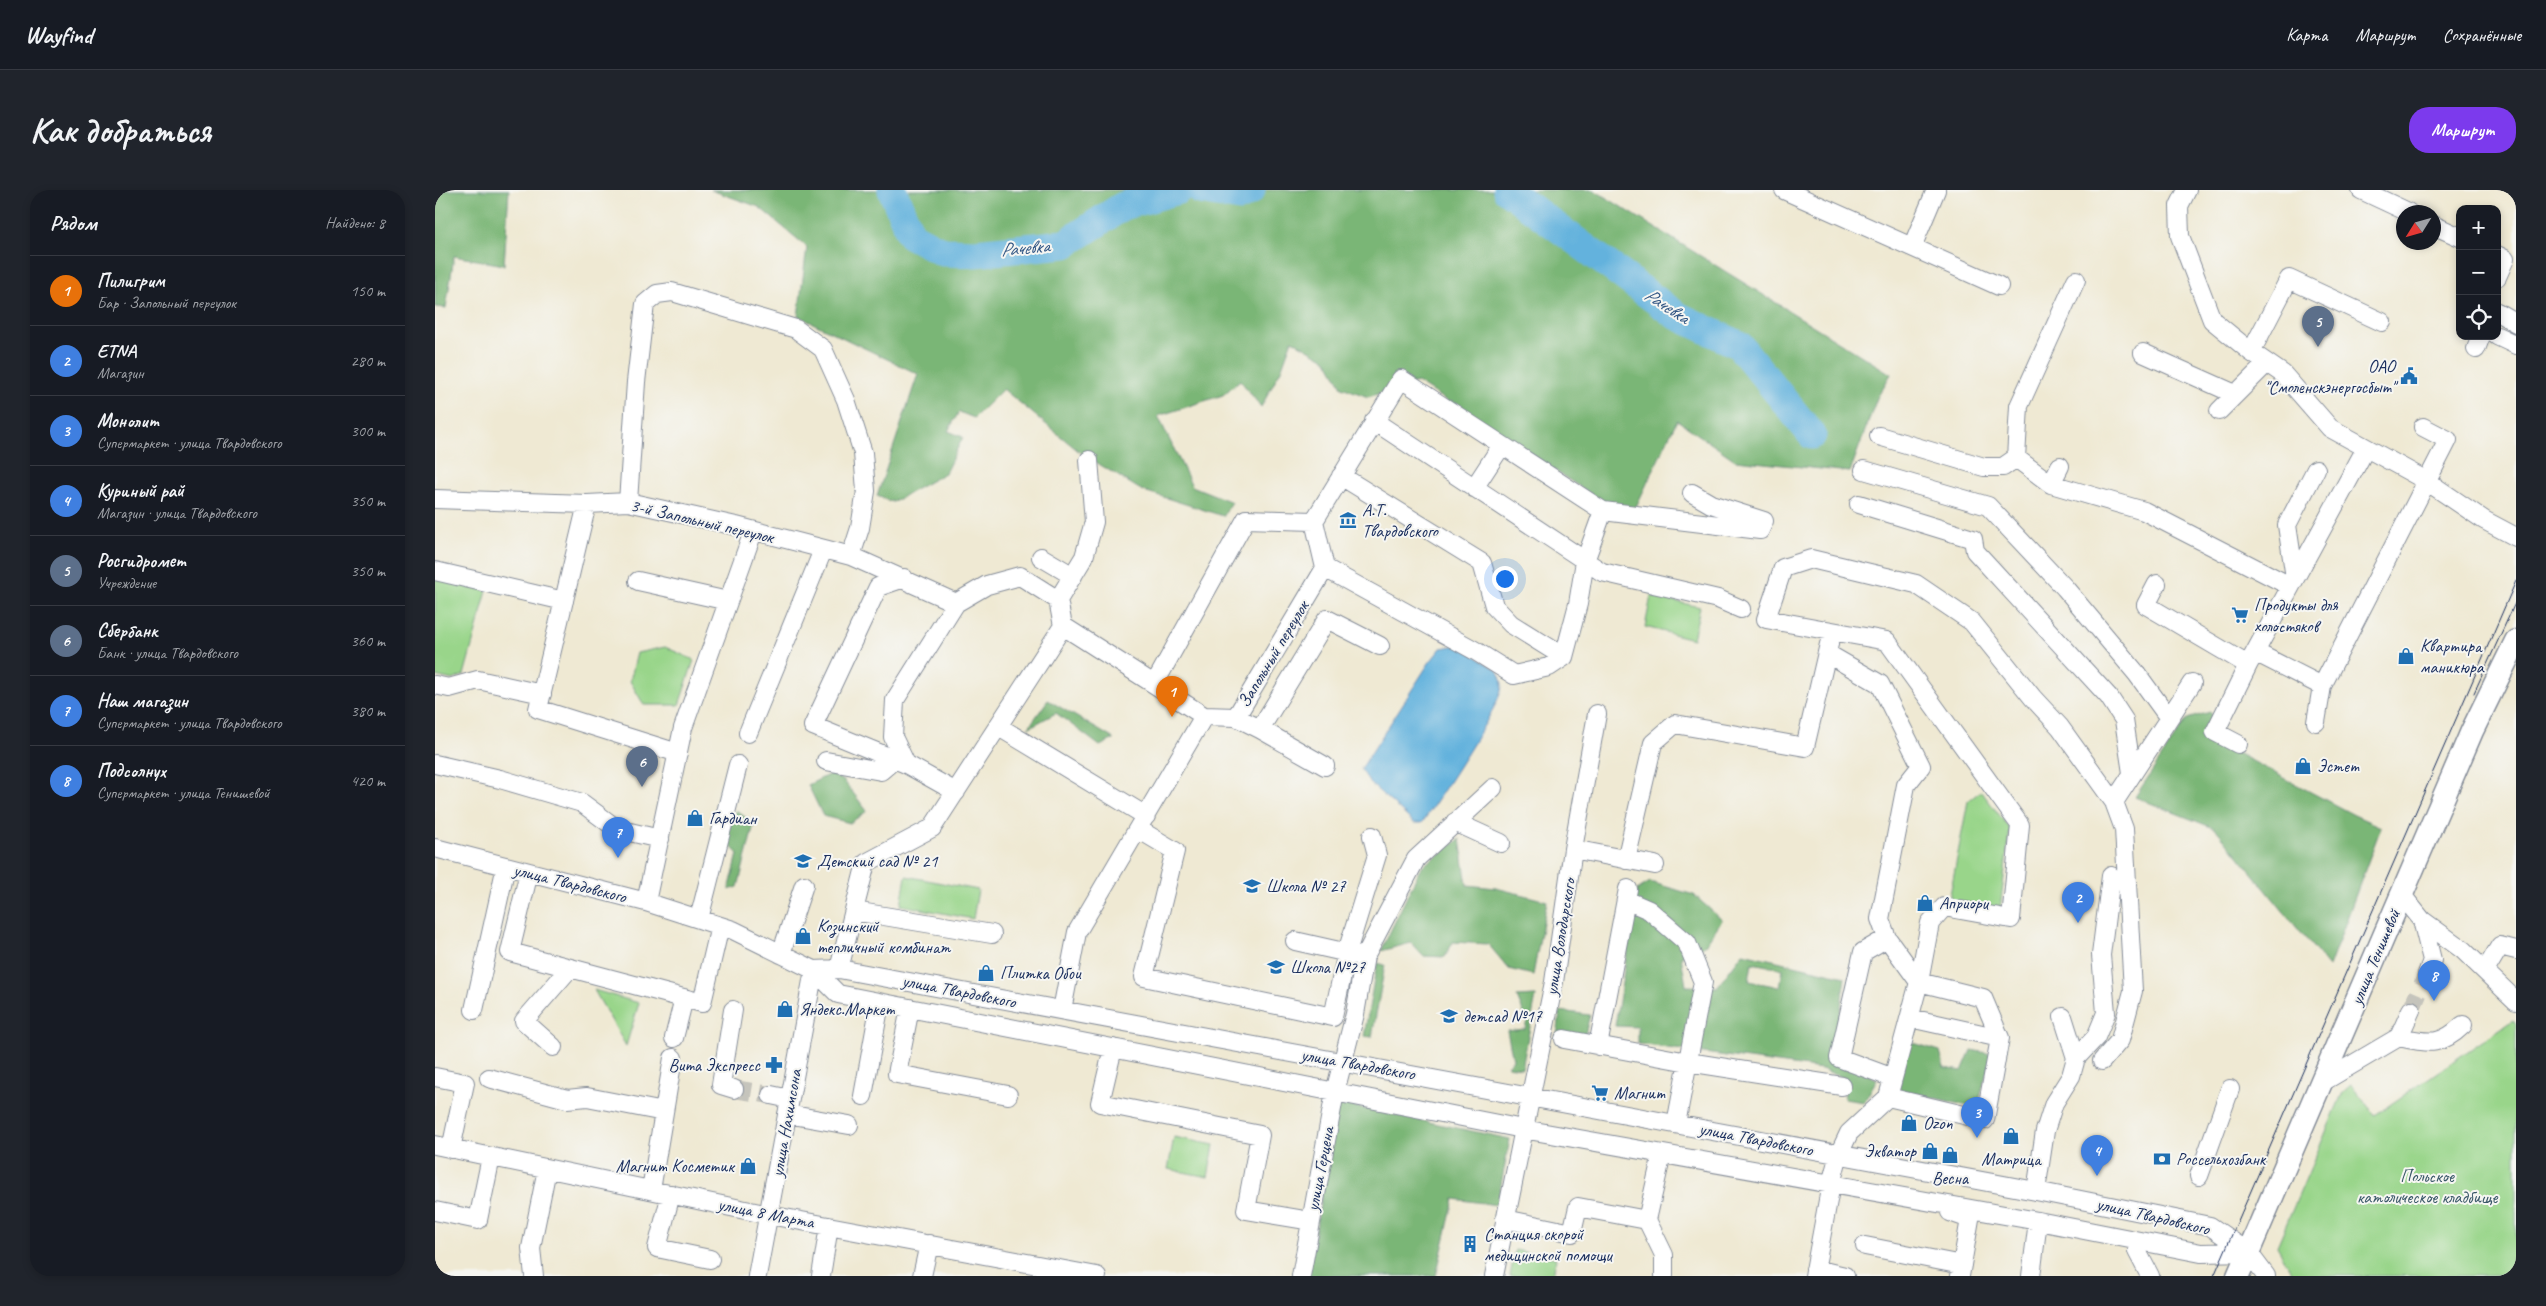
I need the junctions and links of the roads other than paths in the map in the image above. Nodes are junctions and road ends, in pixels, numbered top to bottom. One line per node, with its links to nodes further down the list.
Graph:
1 (1784, 190): 8 (street)
2 (1936, 190): 8 (street)
3 (2187, 190): 18 (street)
4 (2361, 190): 5 (street)
5 (2396, 206)
6 (2441, 229): 7 (street)
7 (2456, 235)
8 (1912, 247): 12 (street)
9 (2501, 257): 10 (street)
10 (2501, 268)
11 (2076, 280): 28 (street)
12 (1999, 286)
13 (2501, 314): 14 (street)
14 (2516, 321)
15 (2383, 322): 18 (street)
16 (2501, 338): 17 (street)
17 (2516, 346)
18 (2251, 352): 20 (street)
19 (2143, 353): 21 (street)
20 (2267, 362): 21 (street); 27 (street)
21 (2235, 394): 22 (street)
22 (2219, 412)
23 (1375, 422): 26 (street); 33 (street); 36 (street)
24 (2423, 427): 34 (street)
25 (1879, 436): 28 (street)
26 (1502, 445): 36 (street); 42 (street)
27 (2366, 448): 34 (street); 55 (street)
28 (2016, 458): 35 (street)
29 (1089, 460): 52 (street)
30 (2060, 466): 35 (street)
31 (2316, 469): 55 (street)
32 (1864, 470): 77 (street)
33 (1341, 476): 43 (street); 67 (street)
34 (2425, 480): 45 (street); 72 (street)
35 (2051, 484): 55 (street)
36 (1474, 488): 49 (street)
37 (1692, 493): 42 (street)
38 (435, 499): 40 (street, 3-й Запольный переулок)
39 (628, 502): 40 (street, 3-й Запольный переулок); 44 (street, 3-й Запольный переулок); 47 (street)
40 (587, 504): 58 (street)
41 (1859, 504): 89 (street)
42 (1603, 510): 49 (street)
43 (1314, 521): 50 (street); 69 (street)
44 (753, 532): 46 (street, 3-й Запольный переулок); 59 (street)
45 (2516, 537)
46 (823, 550): 47 (street, 3-й Запольный переулок); 81 (street)
47 (851, 556): 53 (street, 3-й Запольный переулок)
48 (1041, 557): 52 (street)
49 (1585, 561): 61 (street); 67 (street)
50 (1325, 568): 67 (street); 76 (street, Запольный переулок)
51 (435, 571): 58 (street)
52 (1073, 576): 57 (street)
53 (904, 578): 60 (street, 3-й Запольный переулок); 85 (street)
54 (638, 581): 59 (street)
55 (2293, 582): 68 (street)
56 (2157, 584): 68 (street)
57 (1058, 600): 60 (street); 62 (street)
58 (564, 601): 73 (street)
59 (728, 601): 83 (street)
60 (956, 603): 85 (street)
61 (1741, 609)
62 (1063, 626): 69 (street); 79 (street)
63 (1831, 631): 66 (street); 92 (street); 124 (street)
64 (1380, 646): 80 (street)
65 (2513, 653): 106 (main road, улица Тенишевой)
66 (1828, 654): 100 (street); 113 (street)
67 (1564, 657)
68 (2252, 658): 72 (street); 82 (street)
69 (1155, 683): 75 (street)
70 (2192, 683): 77 (street)
71 (435, 685): 73 (street)
72 (2322, 686): 78 (street)
73 (542, 694): 83 (street)
74 (1597, 714): 99 (street, улица Володарского)
75 (1204, 716): 76 (street, Запольный переулок); 93 (street)
76 (1235, 717): 80 (street)
77 (2169, 718): 89 (street)
78 (2316, 722)
79 (999, 727): 91 (street); 93 (street)
80 (1260, 729): 88 (street)
81 (747, 733)
82 (2238, 744)
83 (678, 753): 96 (street)
84 (826, 761): 85 (street)
85 (901, 762): 91 (street)
86 (435, 764): 96 (street)
87 (738, 765): 109 (street)
88 (1325, 766)
89 (2132, 773): 92 (street)
90 (1493, 788): 94 (street, улица Герцена)
91 (956, 792): 108 (street)
92 (2113, 802): 145 (street)
93 (1142, 822): 116 (street); 131 (street)
94 (1455, 822): 97 (street); 118 (street, улица Герцена)
95 (1372, 836): 116 (street)
96 (661, 839): 107 (street)
97 (1501, 843)
98 (435, 848): 102 (street, улица Твардовского)
99 (1573, 849): 100 (street); 159 (street, улица Володарского)
100 (1626, 860): 101 (street)
101 (1655, 865)
102 (506, 866): 103 (street, улица Твардовского); 129 (street)
103 (529, 872): 107 (street, улица Твардовского); 119 (street)
104 (2111, 876): 144 (street)
105 (804, 885): 117 (street)
106 (2402, 895): 110 (street); 151 (main road, улица Тенишевой)
107 (645, 902): 109 (street, улица Твардовского)
108 (854, 912): 112 (street); 120 (street)
109 (699, 919): 111 (street, улица Твардовского)
110 (2422, 920): 122 (street); 123 (street)
111 (721, 926): 117 (street, улица Твардовского); 125 (street)
112 (991, 934)
113 (1887, 938): 124 (street); 150 (street)
114 (1295, 941): 116 (street)
115 (2516, 950): 122 (street)
116 (1347, 952): 118 (street)
117 (781, 954): 121 (street, улица Твардовского)
118 (1365, 956): 146 (street, улица Герцена)
119 (570, 968): 125 (street); 141 (street)
120 (839, 968): 121 (street, улица Твардовского); 131 (street, улица Твардовского)
121 (814, 970): 127 (street, улица Твардовского); 161 (street, улица Нахимсона)
122 (2485, 971): 126 (street)
123 (2427, 974)
124 (1919, 982): 134 (street); 138 (street)
125 (684, 998): 137 (street)
126 (2516, 1001)
127 (880, 1003): 128 (street, улица Твардовского); 158 (street)
128 (910, 1008): 142 (street, улица Твардовского); 157 (street)
129 (474, 1010)
130 (733, 1010): 153 (street)
131 (1062, 1010): 146 (street, улица Твардовского)
132 (2411, 1010): 136 (street)
133 (2063, 1017): 144 (street)
134 (1910, 1018): 138 (street); 150 (street)
135 (2463, 1025): 136 (street)
136 (2399, 1036): 151 (street)
137 (673, 1038)
138 (2000, 1038): 160 (street)
139 (1564, 1039): 140 (street)
140 (1598, 1046): 147 (street); 147 (street)
141 (553, 1047)
142 (1113, 1048): 155 (street, улица Твардовского); 181 (street)
143 (673, 1058): 162 (street)
144 (2076, 1058): 174 (street)
145 (2102, 1061)
146 (1342, 1062): 155 (street, улица Герцена); 159 (street, улица Твардовского)
147 (1688, 1062): 152 (street); 163 (street)
148 (435, 1077): 166 (street)
149 (489, 1078): 162 (street)
150 (1893, 1078): 160 (street)
151 (2321, 1084): 187 (main road, улица Тенишевой)
152 (1842, 1086)
153 (734, 1088)
154 (2230, 1088): 171 (street)
155 (1335, 1092): 165 (street, улица Твардовского); 181 (street, улица Герцена)
156 (771, 1095): 161 (street)
157 (1008, 1095)
158 (863, 1096)
159 (1531, 1096): 163 (street, улица Твардовского); 165 (street, улица Володарского)
160 (1888, 1097): 168 (street)
161 (789, 1106): 164 (street); 178 (street, улица Нахимсона)
162 (664, 1112): 173 (street)
163 (1676, 1124): 168 (street, улица Твардовского)
164 (849, 1125)
165 (1523, 1129): 167 (street, улица Твардовского); 179 (street, улица Володарского)
166 (443, 1147): 169 (street, улица 8 Марта)
167 (1661, 1154): 172 (street, улица Твардовского); 180 (street)
168 (1839, 1154): 172 (street); 174 (street, улица Твардовского)
169 (491, 1157): 170 (street, улица 8 Марта); 177 (street)
170 (547, 1169): 173 (street, улица 8 Марта); 191 (street)
171 (2199, 1176)
172 (1831, 1184): 176 (street, улица Твардовского); 190 (street)
173 (651, 1190): 175 (street, улица 8 Марта)
174 (2036, 1191): 187 (street, улица Твардовского)
175 (671, 1194): 178 (street, улица 8 Марта); 188 (street)
176 (1909, 1198): 182 (street, улица Твардовского); 189 (street)
177 (435, 1210)
178 (769, 1215): 183 (street, улица 8 Марта); 192 (street, улица Нахимсона)
179 (1505, 1219): 180 (street); 197 (street, улица Володарского)
180 (1647, 1220): 198 (street)
181 (1311, 1221): 196 (street, улица Герцена)
182 (2038, 1221): 184 (street, улица Твардовского); 200 (street)
183 (829, 1226): 185 (street, улица 8 Марта); 193 (street)
184 (2138, 1241): 187 (street, улица Твардовского); 201 (street)
185 (929, 1244): 194 (street); 195 (street, улица 8 Марта)
186 (1865, 1246): 189 (street)
187 (2248, 1252): 202 (main road, улица Тенишевой); 203 (street)
188 (710, 1259)
189 (1961, 1270)
190 (1814, 1273): 199 (street)
191 (534, 1276)
192 (757, 1276)
193 (821, 1276)
194 (922, 1276)
195 (1097, 1276)
196 (1301, 1276)
197 (1494, 1276)
198 (1664, 1276)
199 (1845, 1276)
200 (2031, 1276)
201 (2150, 1276)
202 (2238, 1276)
203 (2266, 1276)

